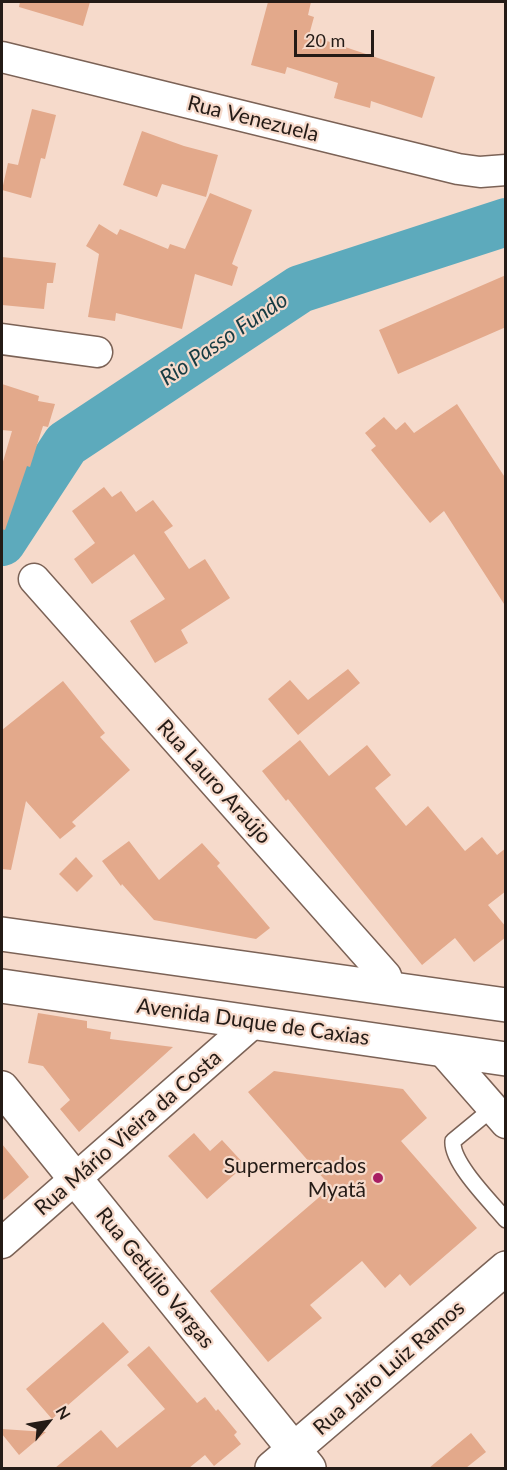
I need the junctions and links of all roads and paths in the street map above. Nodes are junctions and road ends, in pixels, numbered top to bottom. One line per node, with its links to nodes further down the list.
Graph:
1 (2, 57): 2 (street, Rua Venezuela)
2 (506, 170)
3 (2, 339): 4 (street)
4 (97, 352)
5 (34, 579): 8 (street, Rua Lauro Araújo)
6 (2, 934): 8 (main road)
7 (2, 986): 10 (main road, Avenida Duque de Caxias)
8 (390, 988): 9 (main road)
9 (506, 1005)
10 (254, 1022): 11 (main road, Avenida Duque de Caxias); 15 (street, Rua Mário Vieira da Costa)
11 (442, 1050): 12 (main road, Avenida Duque de Caxias); 14 (street)
12 (506, 1059)
13 (2, 1088): 15 (main road, Rua Getúlio Vargas)
14 (499, 1116): 16 (lane)
15 (75, 1179): 17 (street, Rua Mário Vieira da Costa); 19 (main road, Rua Getúlio Vargas)
16 (506, 1220)
17 (2, 1243)
18 (506, 1268): 19 (main road, Rua Jairo Luiz Ramos)
19 (291, 1462)

